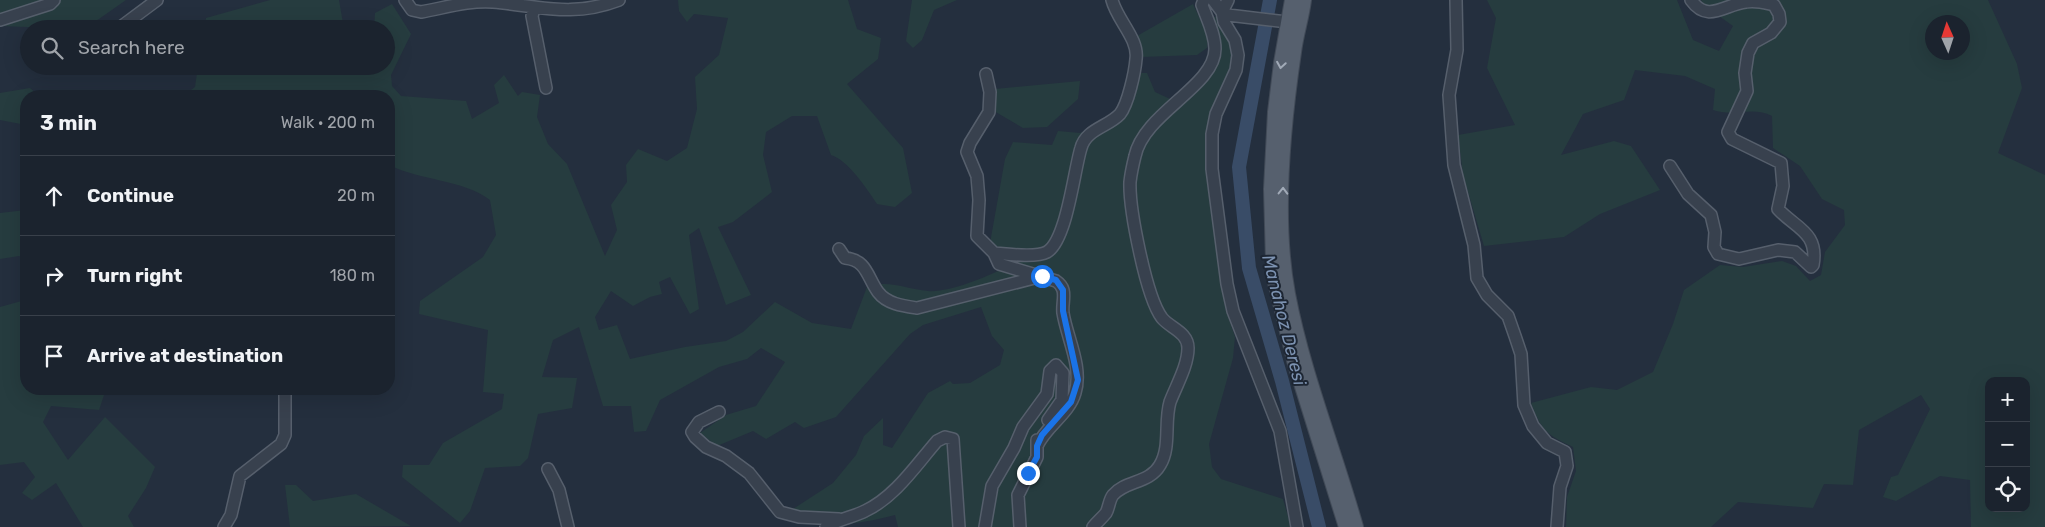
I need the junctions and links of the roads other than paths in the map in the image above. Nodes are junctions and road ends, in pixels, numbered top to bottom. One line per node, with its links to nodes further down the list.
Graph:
1 (54, 0): 15 (street)
2 (157, 0): 16 (street)
3 (405, 0): 13 (street)
4 (619, 0): 13 (street)
5 (1112, 0): 22 (street)
6 (1204, 0): 35 (street)
7 (1213, 0): 14 (street)
8 (1228, 0): 14 (street)
9 (1292, 0): 17 (main road)
10 (1304, 0): 17 (main road)
11 (1456, 0): 39 (street)
12 (1691, 0): 20 (street)
13 (534, 9): 19 (street)
14 (1225, 14): 17 (street); 36 (street)
15 (0, 20)
16 (130, 20)
17 (1290, 22): 37 (main road, one-way to 37); 38 (main road, one-way to 17)
18 (986, 74): 22 (street)
19 (546, 88)
20 (1670, 166)
21 (839, 249): 23 (street)
22 (994, 253): 23 (street)
23 (1042, 276): 26 (street)
24 (285, 395): 29 (street)
25 (719, 412): 28 (street)
26 (1037, 446): 33 (street); 34 (street)
27 (548, 469): 30 (street)
28 (841, 520): 31 (street); 32 (street)
29 (224, 527)
30 (568, 527)
31 (826, 527)
32 (959, 527)
33 (985, 527)
34 (1020, 527)
35 (1093, 527)
36 (1297, 527)
37 (1346, 527)
38 (1356, 527)
39 (1557, 527)

